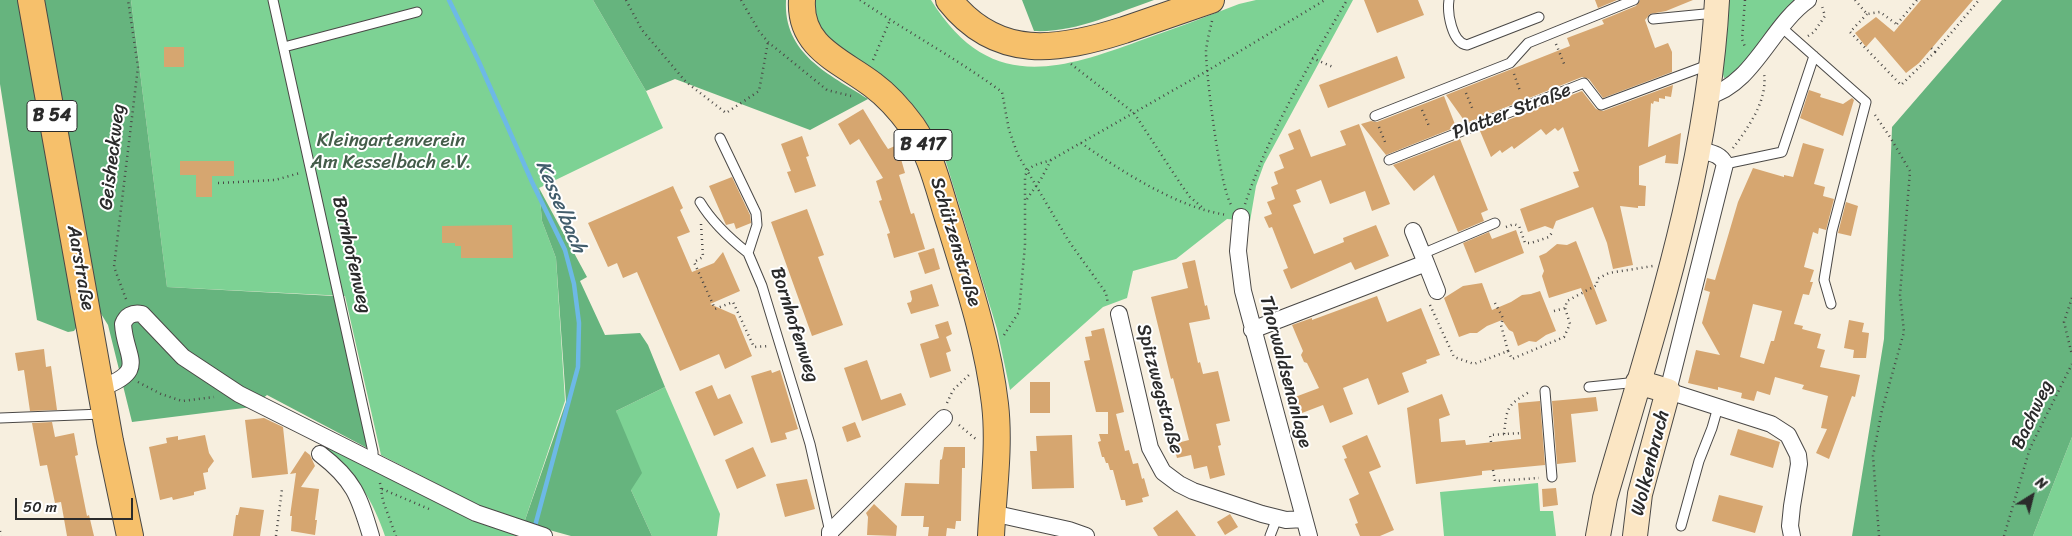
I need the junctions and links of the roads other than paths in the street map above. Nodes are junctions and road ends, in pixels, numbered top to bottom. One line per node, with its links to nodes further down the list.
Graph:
1 (31, 0): 35 (main road, Aarstraße / B 54)
2 (273, 0): 14 (lane, Bornhofenweg)
3 (802, 0): 47 (main road, Schützenstraße / B 417)
4 (948, 0): 9 (main road)
5 (1449, 0): 11 (lane)
6 (1634, 0): 18 (lane)
7 (1808, 0): 13 (street)
8 (1716, 6): 12 (lane); 16 (main road)
9 (1212, 8)
10 (418, 12): 14 (lane)
11 (1539, 17)
12 (1653, 19)
13 (1780, 26): 15 (lane); 17 (street)
14 (284, 47): 43 (lane, Bornhofenweg)
15 (1814, 56): 22 (lane); 30 (lane)
16 (1712, 64): 17 (main road); 21 (lane, Platter Straße)
17 (1708, 96): 20 (main road)
18 (1375, 116)
19 (720, 138): 27 (lane, Bornhofenweg)
20 (1699, 150): 22 (street); 33 (main road)
21 (1388, 160)
22 (1724, 162): 37 (street)
23 (700, 202): 27 (lane)
24 (1241, 217): 32 (street, Thorwaldsenanlage)
25 (1496, 227): 28 (lane)
26 (1413, 232): 28 (street)
27 (748, 253): 49 (lane, Bornhofenweg)
28 (1424, 258): 29 (street); 32 (street)
29 (1436, 289)
30 (1831, 304)
31 (1119, 314): 45 (street, Spitzwegstraße)
32 (1252, 330): 46 (street, Thorwaldsenanlage)
33 (1638, 382): 34 (lane); 37 (main road); 56 (main road)
34 (1589, 387)
35 (101, 388): 39 (main road, Aarstraße / B 54); 43 (street)
36 (1545, 391): 44 (lane)
37 (1668, 391): 38 (street); 57 (main road, Wolkenbruch)
38 (1718, 407): 48 (lane); 58 (street)
39 (106, 414): 40 (lane); 50 (main road, Aarstraße / B 54)
40 (0, 418)
41 (949, 419): 49 (street, Bornhofenweg)
42 (320, 454): 51 (street)
43 (373, 461): 52 (street)
44 (1552, 477)
45 (1277, 518): 46 (street, Spitzwegstraße); 54 (lane)
46 (1304, 519): 55 (street, Thorwaldsenanlage)
47 (991, 525): 53 (street)
48 (1681, 526)
49 (830, 534)
50 (130, 536)
51 (371, 536)
52 (543, 536)
53 (1086, 536)
54 (1270, 536)
55 (1309, 536)
56 (1598, 536)
57 (1635, 536)
58 (1792, 536)

